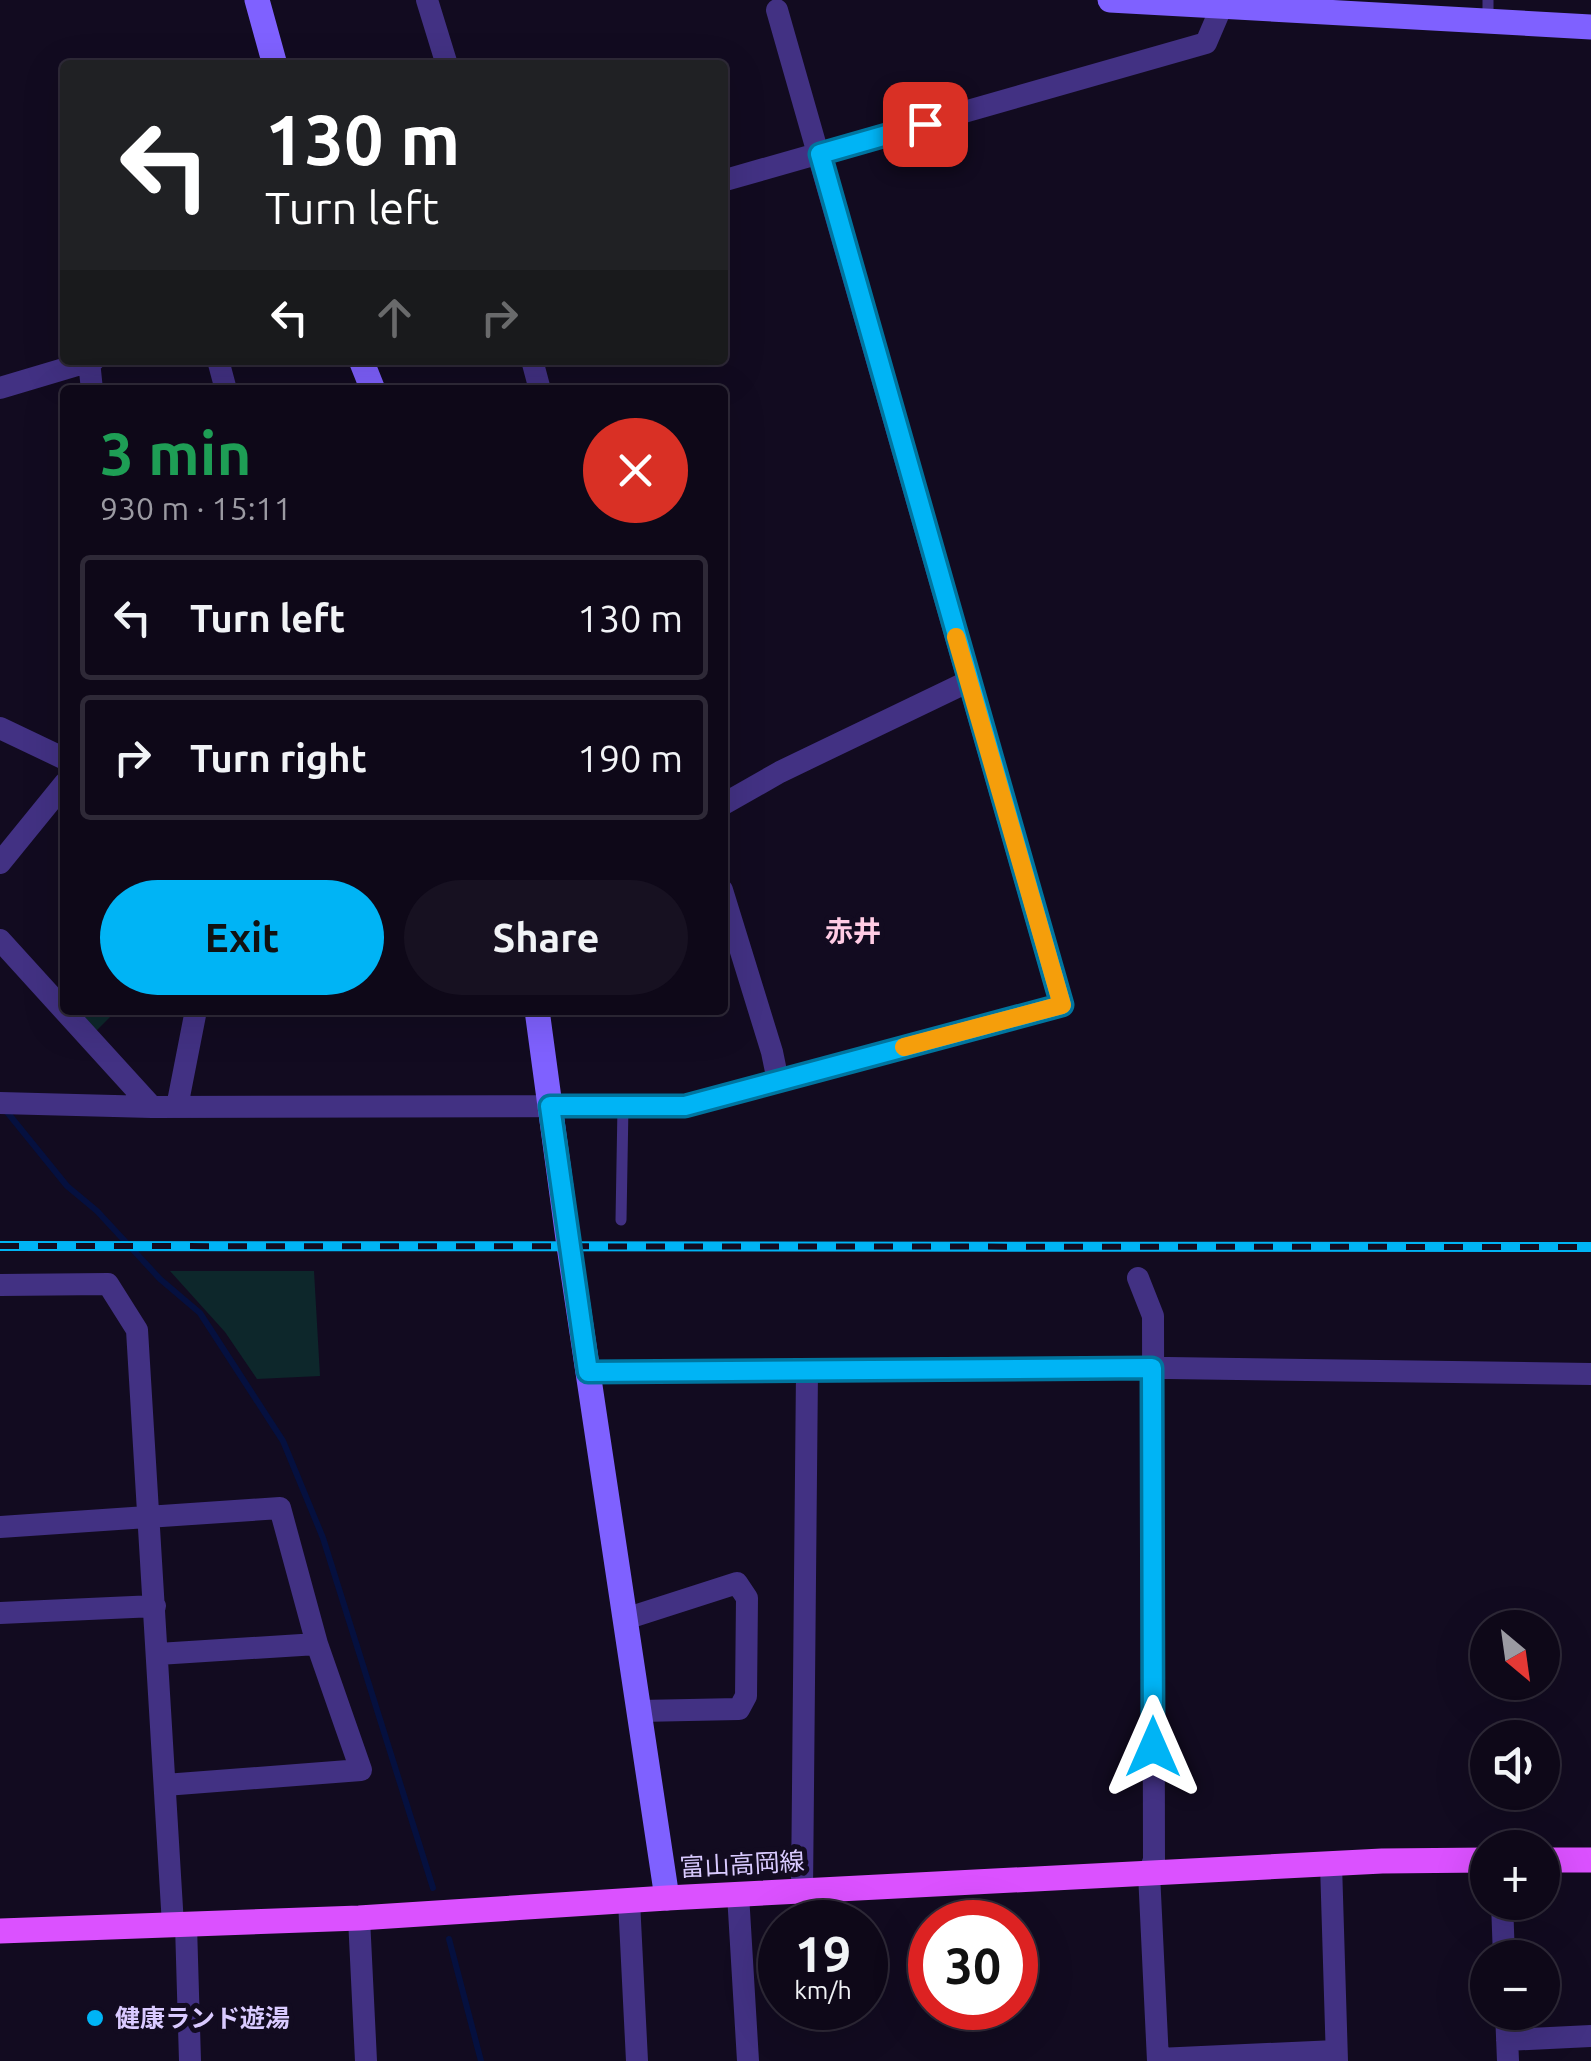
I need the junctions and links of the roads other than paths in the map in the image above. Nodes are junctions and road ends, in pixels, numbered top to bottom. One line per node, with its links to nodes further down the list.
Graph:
1 (258, 0): 8 (street)
2 (427, 0): 9 (street)
3 (1110, 0): 4 (street)
4 (1235, 6): 6 (street); 10 (street)
5 (777, 10): 10 (street)
6 (1488, 11): 7 (street)
7 (1591, 27)
8 (274, 60)
9 (445, 60)
10 (820, 154): 11 (street); 14 (street)
11 (728, 179)
12 (78, 365): 13 (street)
13 (0, 388)
14 (970, 687): 18 (street); 26 (street)
15 (0, 728): 16 (street)
16 (60, 757)
17 (60, 789): 19 (street)
18 (728, 802)
19 (0, 863)
20 (728, 909): 26 (street)
21 (0, 940): 22 (street)
22 (60, 1006)
23 (68, 1015): 30 (street)
24 (195, 1015): 31 (street)
25 (538, 1015): 28 (street)
26 (778, 1082): 29 (street)
27 (0, 1103): 30 (street)
28 (550, 1106): 29 (street); 31 (street); 37 (street)
29 (623, 1106): 32 (lane)
30 (152, 1107): 31 (street)
31 (177, 1107)
32 (622, 1220)
33 (1138, 1278): 35 (street)
34 (0, 1286): 39 (street)
35 (1152, 1368): 36 (street); 38 (street); 52 (street)
36 (807, 1371): 37 (street); 53 (street)
37 (588, 1372): 43 (street)
38 (1591, 1374)
39 (150, 1519): 40 (street); 41 (street); 44 (street)
40 (0, 1527)
41 (155, 1606): 42 (street); 45 (street)
42 (0, 1613)
43 (625, 1619): 46 (street); 46 (street)
44 (317, 1644): 45 (street); 47 (street)
45 (158, 1654): 47 (street)
46 (639, 1711): 55 (street)
47 (166, 1785): 58 (street)
48 (1470, 1860): 51 (main road, 富山高岡線)
49 (1560, 1860): 50 (main road)
50 (1591, 1860)
51 (1330, 1864): 52 (main road, 富山高岡線); 62 (street)
52 (1148, 1872): 53 (main road, 富山高岡線); 64 (street)
53 (802, 1892): 54 (main road, 富山高岡線)
54 (738, 1894): 55 (main road, 富山高岡線); 68 (street)
55 (667, 1898): 56 (main road, 富山高岡線)
56 (628, 1900): 57 (main road, 富山高岡線); 67 (street)
57 (359, 1918): 58 (main road, 富山高岡線); 66 (street)
58 (180, 1925): 59 (main road, 富山高岡線); 65 (street)
59 (0, 1931)
60 (1591, 2036): 61 (street)
61 (1508, 2051)
62 (1336, 2056): 63 (street)
63 (1246, 2058): 64 (street)
64 (1158, 2060)
65 (190, 2061)
66 (366, 2061)
67 (637, 2061)
68 (748, 2061)

